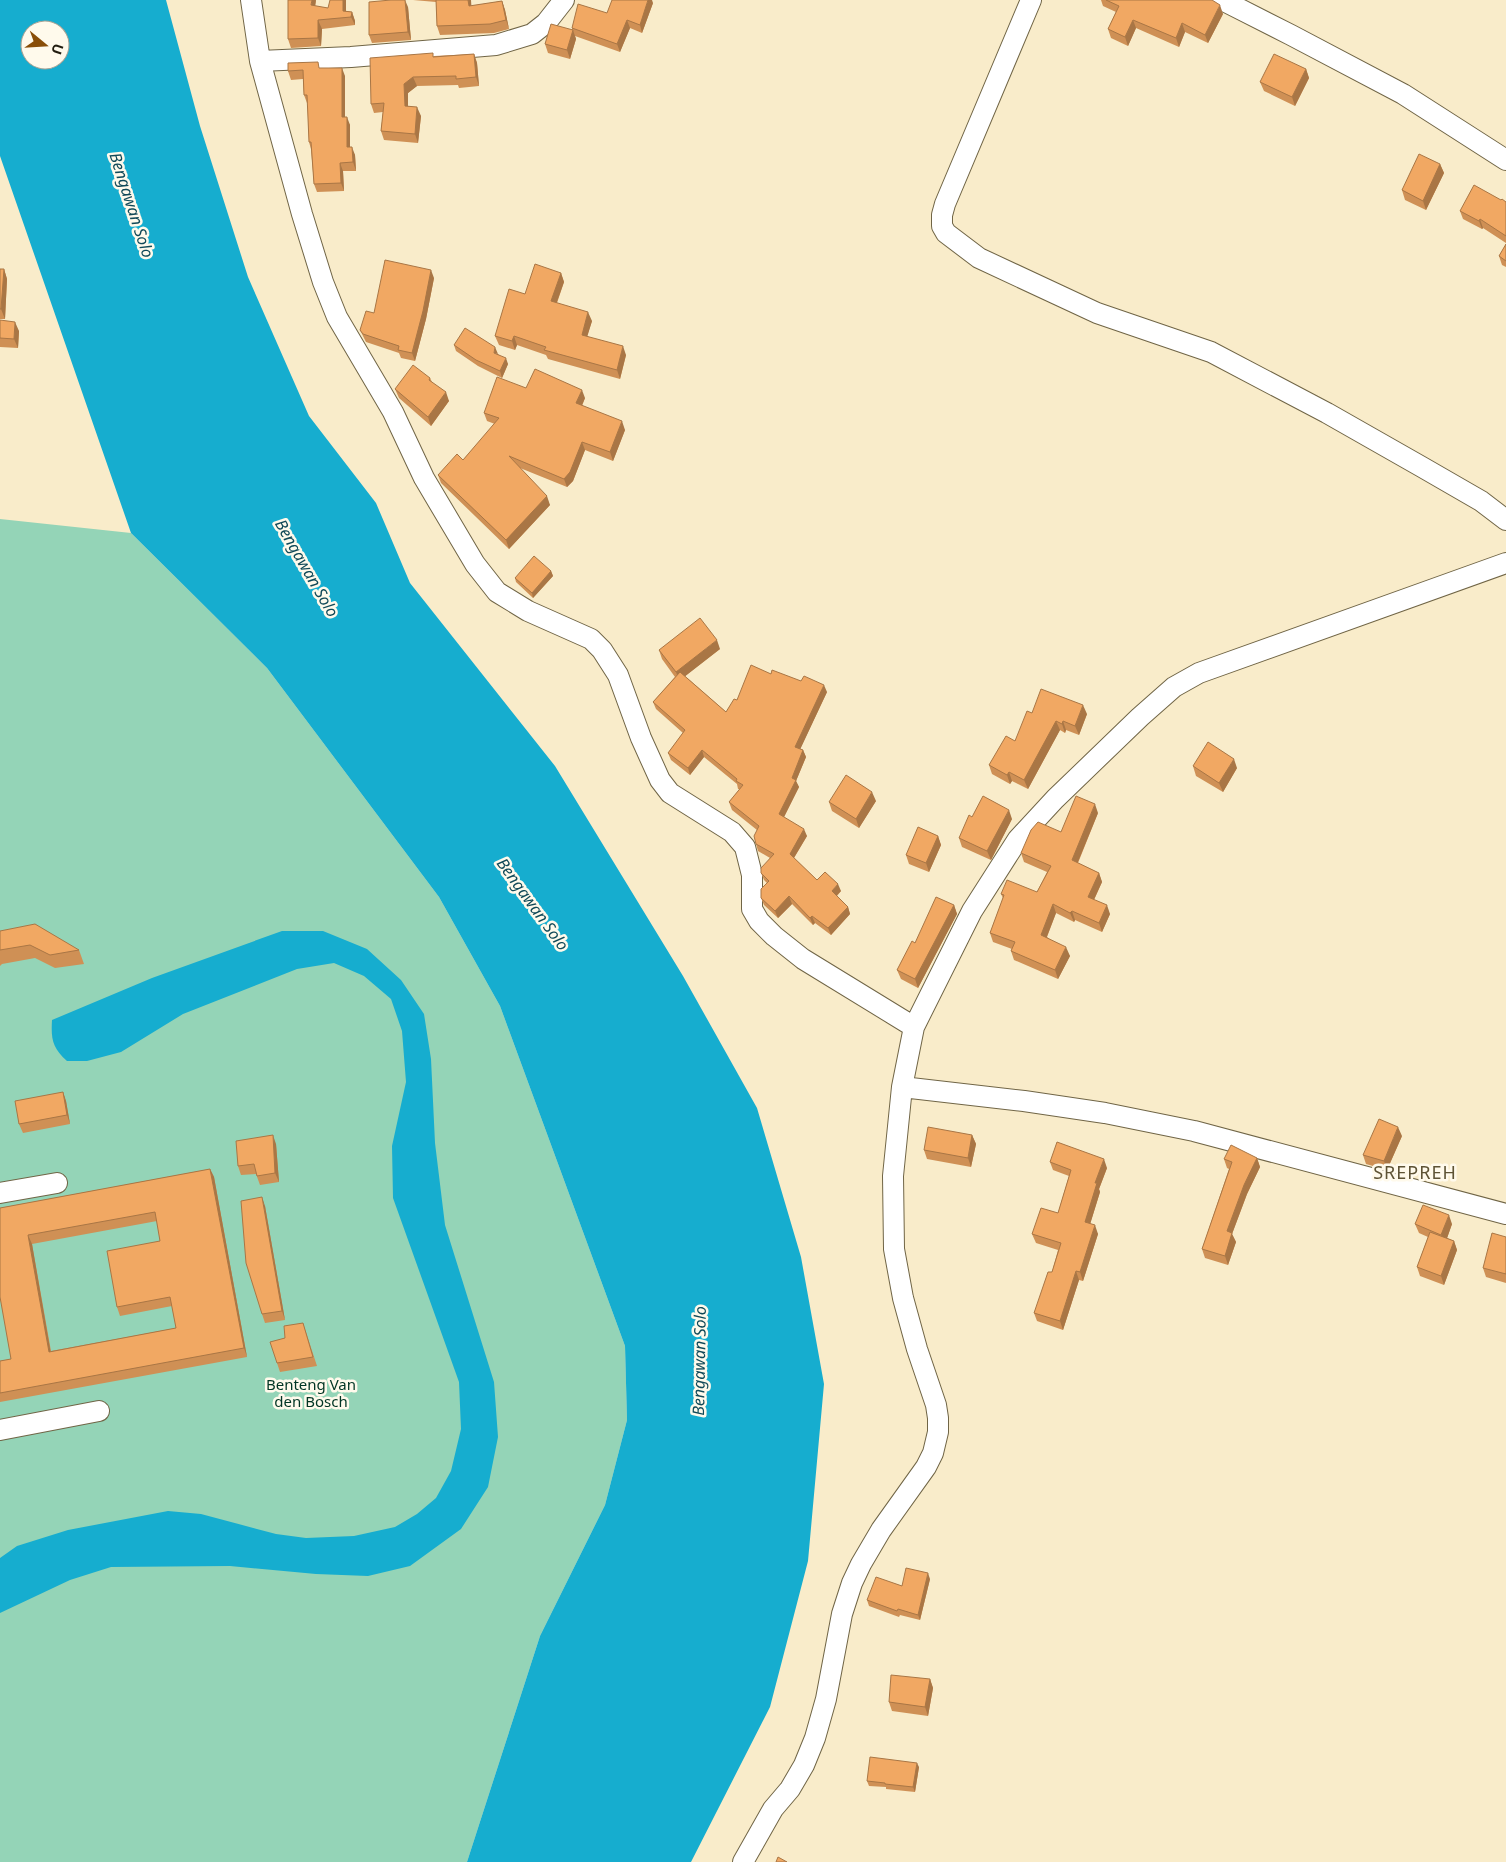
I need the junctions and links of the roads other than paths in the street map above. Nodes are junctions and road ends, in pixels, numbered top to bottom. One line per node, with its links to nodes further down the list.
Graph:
1 (251, 0): 5 (street)
2 (564, 0): 5 (street)
3 (1031, 0): 7 (street)
4 (1222, 0): 6 (street)
5 (260, 61): 9 (street)
6 (1506, 160)
7 (1506, 520)
8 (1506, 563): 9 (street)
9 (914, 1027): 10 (street)
10 (902, 1087): 13 (street); 16 (street)
11 (57, 1183): 12 (street)
12 (0, 1194)
13 (1506, 1214)
14 (99, 1411): 15 (street)
15 (0, 1430)
16 (743, 1862)

